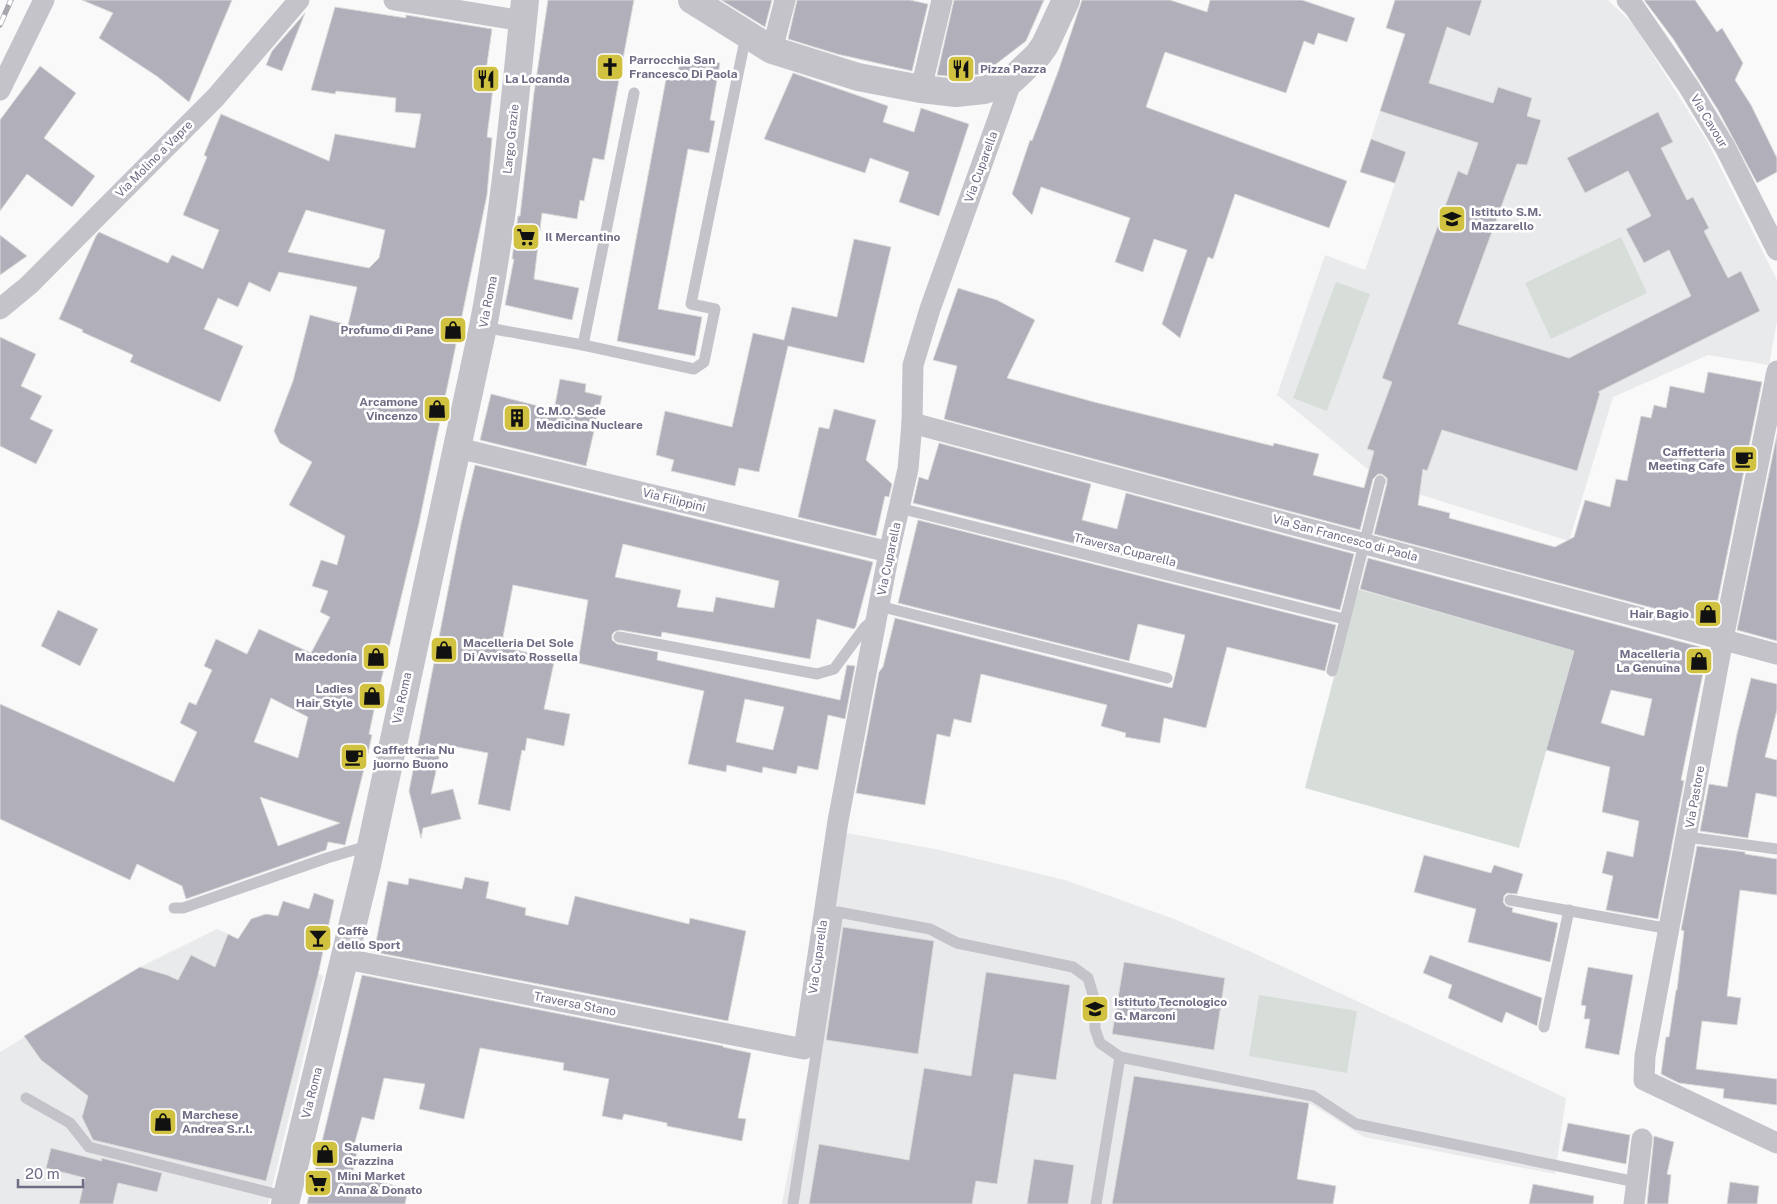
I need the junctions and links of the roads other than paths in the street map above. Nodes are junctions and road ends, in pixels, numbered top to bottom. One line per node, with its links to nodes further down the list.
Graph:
1 (44, 0): 14 (street)
2 (299, 0): 18 (street, Via Molino a Vapre)
3 (394, 0): 9 (street)
4 (692, 0): 10 (street)
5 (785, 0): 11 (street)
6 (941, 0): 13 (street)
7 (1066, 0): 12 (street)
8 (1627, 0): 17 (street, Via Cavour)
9 (524, 11): 16 (street, Largo Grazie)
10 (746, 34): 11 (street); 20 (lane)
11 (772, 50): 13 (street)
12 (1012, 80): 13 (street); 22 (street, Via Cuparella)
13 (921, 89)
14 (0, 90)
15 (634, 93): 20 (lane)
16 (506, 189): 19 (street, Via Roma)
17 (1777, 250)
18 (0, 309)
19 (483, 327): 20 (lane); 23 (street, Via Roma)
20 (583, 345)
21 (1777, 371): 31 (street, Via Pastore)
22 (912, 423): 25 (street, Via Cuparella); 26 (street, Via San Francesco di Paola)
23 (458, 448): 27 (street, Via Filippini); 36 (street, Via Roma)
24 (1380, 481): 26 (lane)
25 (900, 508): 27 (street, Via Cuparella); 29 (lane, Traversa Cuparella)
26 (1364, 543): 29 (lane); 31 (street, Via San Francesco di Paola)
27 (889, 552): 28 (street, Via Cuparella)
28 (878, 611): 30 (lane); 34 (lane); 44 (street, Via Cuparella)
29 (1344, 619): 33 (lane)
30 (619, 637)
31 (1723, 639): 32 (street, Via San Francesco di Paola); 35 (street, Via Pastore)
32 (1777, 654)
33 (1332, 671)
34 (1167, 678)
35 (1688, 837): 37 (lane); 41 (street, Via Pastore)
36 (371, 845): 39 (lane); 42 (street, Via Roma)
37 (1777, 849)
38 (1510, 900): 40 (lane)
39 (174, 908)
40 (1569, 910): 41 (lane); 43 (lane)
41 (1670, 929): 48 (street, Via Pastore)
42 (346, 959): 44 (street, Traversa Stano); 50 (street, Via Roma)
43 (1544, 1027)
44 (804, 1049)
45 (1120, 1057): 49 (lane); 51 (lane); 52 (lane)
46 (26, 1098): 50 (lane)
47 (1642, 1138): 49 (street)
48 (1777, 1143)
49 (1636, 1182): 53 (street)
50 (286, 1201)
51 (793, 1204)
52 (1096, 1204)
53 (1634, 1204)

